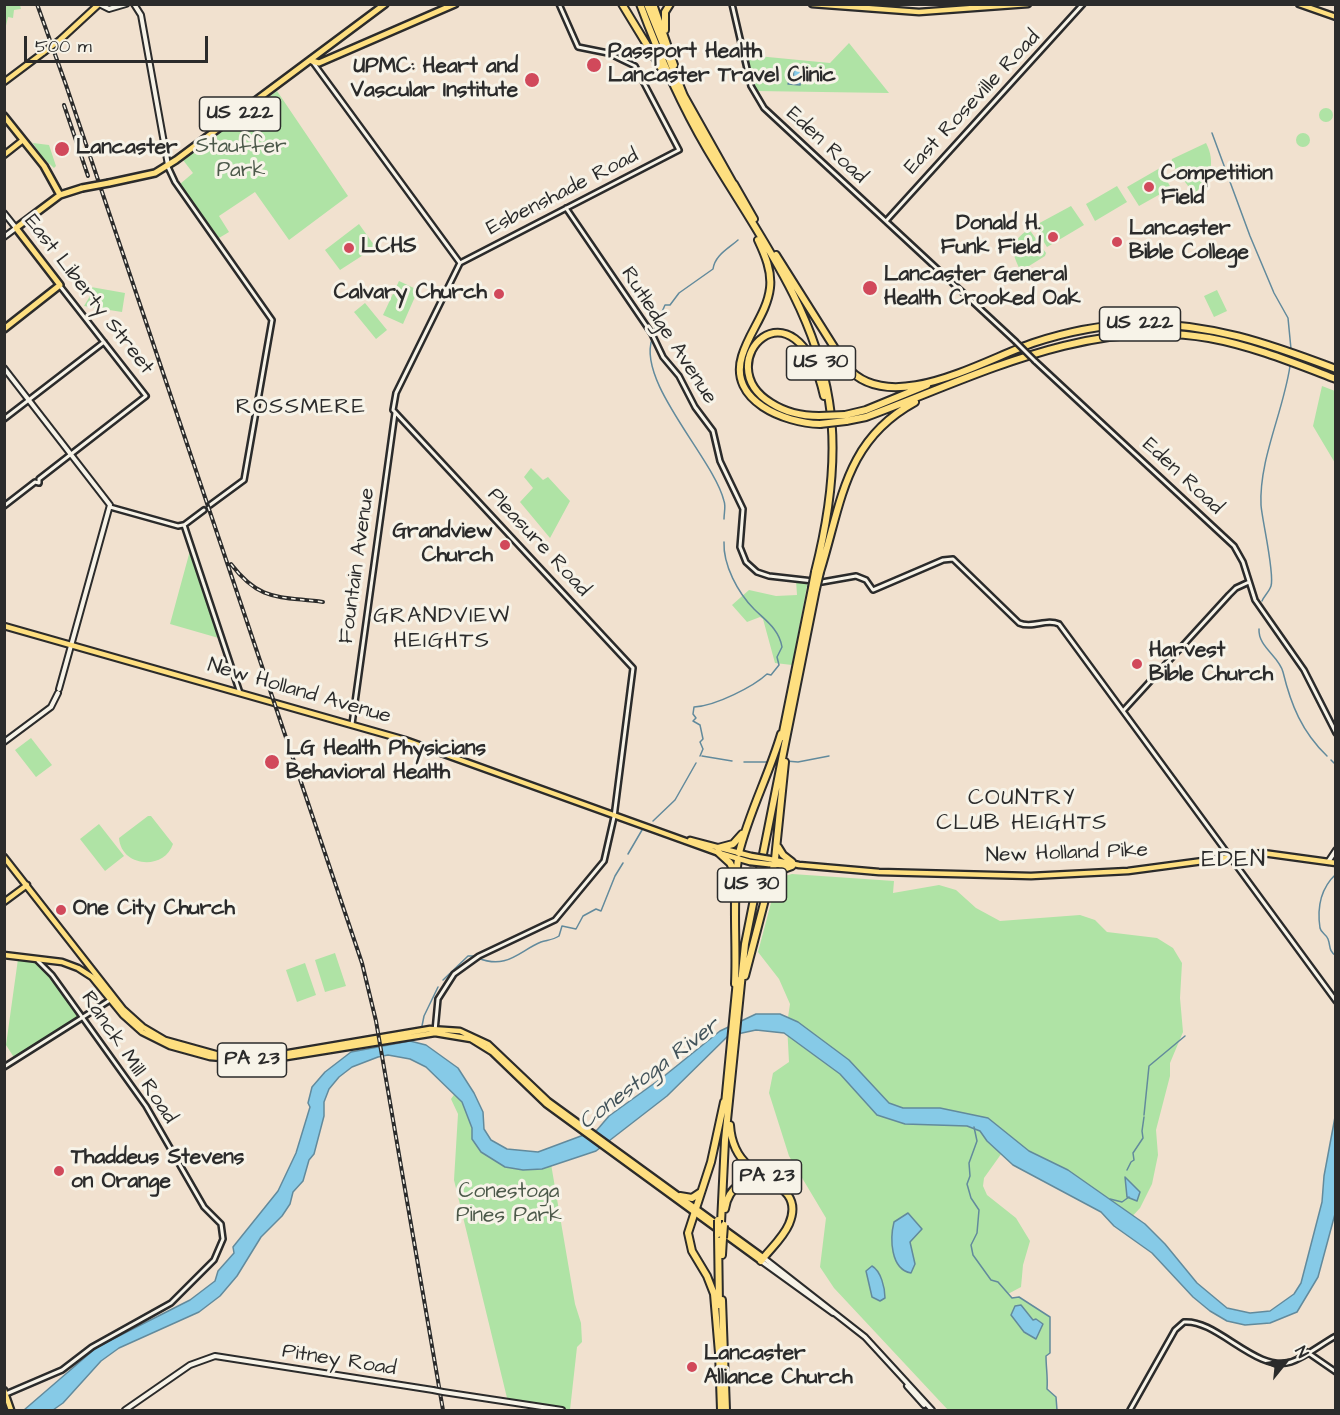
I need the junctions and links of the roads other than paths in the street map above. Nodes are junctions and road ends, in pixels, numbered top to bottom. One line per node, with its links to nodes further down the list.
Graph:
1 (99, 4): 2 (main road); 22 (main road, bridge)
2 (126, 4)
3 (134, 4): 27 (main road)
4 (385, 4): 18 (highway, US 222)
5 (455, 4): 19 (highway, US 222)
6 (559, 4): 30 (street, Esbenshade Road)
7 (640, 4): 23 (highway, US 30)
8 (647, 4): 33 (highway, US 30)
9 (654, 4): 20 (highway)
10 (670, 4): 20 (highway)
11 (732, 4): 32 (street, Eden Road)
12 (812, 4): 13 (main road)
13 (1028, 4)
14 (1083, 4): 32 (street, East Roseville Road)
15 (1299, 4): 17 (main road)
16 (622, 5): 23 (highway)
17 (1335, 17)
18 (333, 45): 19 (highway); 21 (highway, US 222)
19 (335, 56): 21 (highway, US 222)
20 (672, 60): 33 (highway)
21 (312, 61): 27 (highway, US 222); 37 (street)
22 (4, 82)
23 (684, 107): 28 (highway, US 30)
24 (4, 116): 25 (highway)
25 (23, 140): 26 (main road); 29 (highway)
26 (4, 155)
27 (168, 166): 29 (highway, US 222, bridge); 52 (street)
28 (723, 176): 48 (highway, US 222, bridge); 51 (highway, US 30)
29 (60, 195): 34 (highway, US 222)
30 (566, 208): 37 (street, Esbenshade Road); 63 (street, Rutledge Avenue)
31 (4, 213): 34 (main road, East Liberty Street)
32 (885, 221): 58 (street, Eden Road, bridge)
33 (756, 222): 36 (highway, US 30)
34 (16, 228): 35 (main road); 38 (highway, East Liberty Street)
35 (4, 237)
36 (776, 255): 44 (highway, US 222); 57 (highway, US 30)
37 (460, 263): 47 (street)
38 (60, 285): 39 (highway); 40 (street, East Liberty Street)
39 (4, 329)
40 (104, 342): 46 (street); 50 (street, East Liberty Street)
41 (4, 368): 46 (main road)
42 (992, 369): 45 (highway, US 222); 48 (highway, US 222); 57 (highway)
43 (1335, 369): 44 (highway, US 222)
44 (947, 376): 48 (highway)
45 (1335, 379)
46 (29, 400): 49 (street); 50 (main road)
47 (395, 413): 64 (street, Fountain Avenue); 68 (street, Pleasure Road)
48 (845, 418): 51 (highway, bridge)
49 (4, 419)
50 (71, 454): 53 (street); 54 (main road)
51 (832, 462): 57 (highway, US 30)
52 (210, 505)
53 (4, 506)
54 (110, 507): 56 (street); 61 (main road)
55 (204, 510): 56 (street)
56 (184, 525): 62 (street)
57 (817, 572): 59 (highway, US 30, bridge)
58 (1249, 582): 63 (street); 65 (street, Eden Road)
59 (814, 588): 67 (highway, US 30); 67 (highway, US 30)
60 (4, 626): 61 (main road, New Holland Avenue)
61 (71, 645): 62 (main road, New Holland Avenue); 66 (main road)
62 (240, 693): 64 (main road, New Holland Avenue)
63 (1123, 712): 74 (street)
64 (352, 724): 68 (main road, New Holland Avenue)
65 (1335, 733)
66 (4, 742)
67 (779, 761): 69 (highway); 70 (highway); 88 (highway, US 30)
68 (614, 814): 71 (main road, New Holland Pike); 90 (street, Pleasure Road)
69 (744, 831): 71 (highway); 73 (highway)
70 (777, 843): 77 (highway); 79 (highway)
71 (718, 850): 73 (main road, New Holland Pike); 80 (highway)
72 (1335, 850): 76 (main road)
73 (738, 856): 77 (main road, New Holland Pike, bridge); 80 (highway)
74 (1229, 856): 76 (main road, New Holland Pike); 79 (main road, New Holland Pike); 87 (street)
75 (4, 857): 82 (main road, PA 23)
76 (1328, 861): 78 (main road, New Holland Pike)
77 (771, 862): 79 (main road, New Holland Pike); 81 (highway)
78 (1335, 863)
79 (795, 864): 81 (highway)
80 (735, 876): 88 (highway)
81 (770, 880): 88 (highway)
82 (27, 885): 83 (main road); 86 (main road, PA 23)
83 (4, 902)
84 (4, 955): 85 (main road, PA 23)
85 (37, 960): 86 (main road, PA 23); 89 (street, Ranck Mill Road)
86 (112, 998): 89 (street); 90 (main road, PA 23)
87 (1335, 1001)
88 (737, 1006): 92 (highway, US 30)
89 (82, 1018): 91 (street); 106 (street, Ranck Mill Road)
90 (435, 1031): 95 (main road, PA 23)
91 (4, 1067)
92 (730, 1075): 93 (highway, US 30); 94 (highway, US 30)
93 (730, 1089): 99 (highway, US 30); 101 (highway, PA 23)
94 (725, 1095): 96 (highway, PA 23); 99 (highway, US 30)
95 (639, 1169): 97 (main road, PA 23); 98 (main road, PA 23)
96 (701, 1192): 97 (highway, PA 23); 98 (highway)
97 (680, 1196): 98 (main road)
98 (694, 1210): 101 (main road); 104 (highway)
99 (721, 1222): 100 (highway, US 30, bridge); 101 (highway)
100 (721, 1236): 104 (highway, US 30); 111 (highway, US 30)
101 (761, 1258): 112 (main road)
102 (1335, 1336): 103 (street)
103 (1307, 1352): 105 (street); 113 (street)
104 (719, 1353): 110 (highway, US 30)
105 (1335, 1372)
106 (5, 1392): 107 (main road)
107 (11, 1410)
108 (125, 1410): 109 (main road, Pitney Road, bridge)
109 (562, 1410)
110 (721, 1410)
111 (726, 1410)
112 (930, 1410)
113 (1130, 1410)

